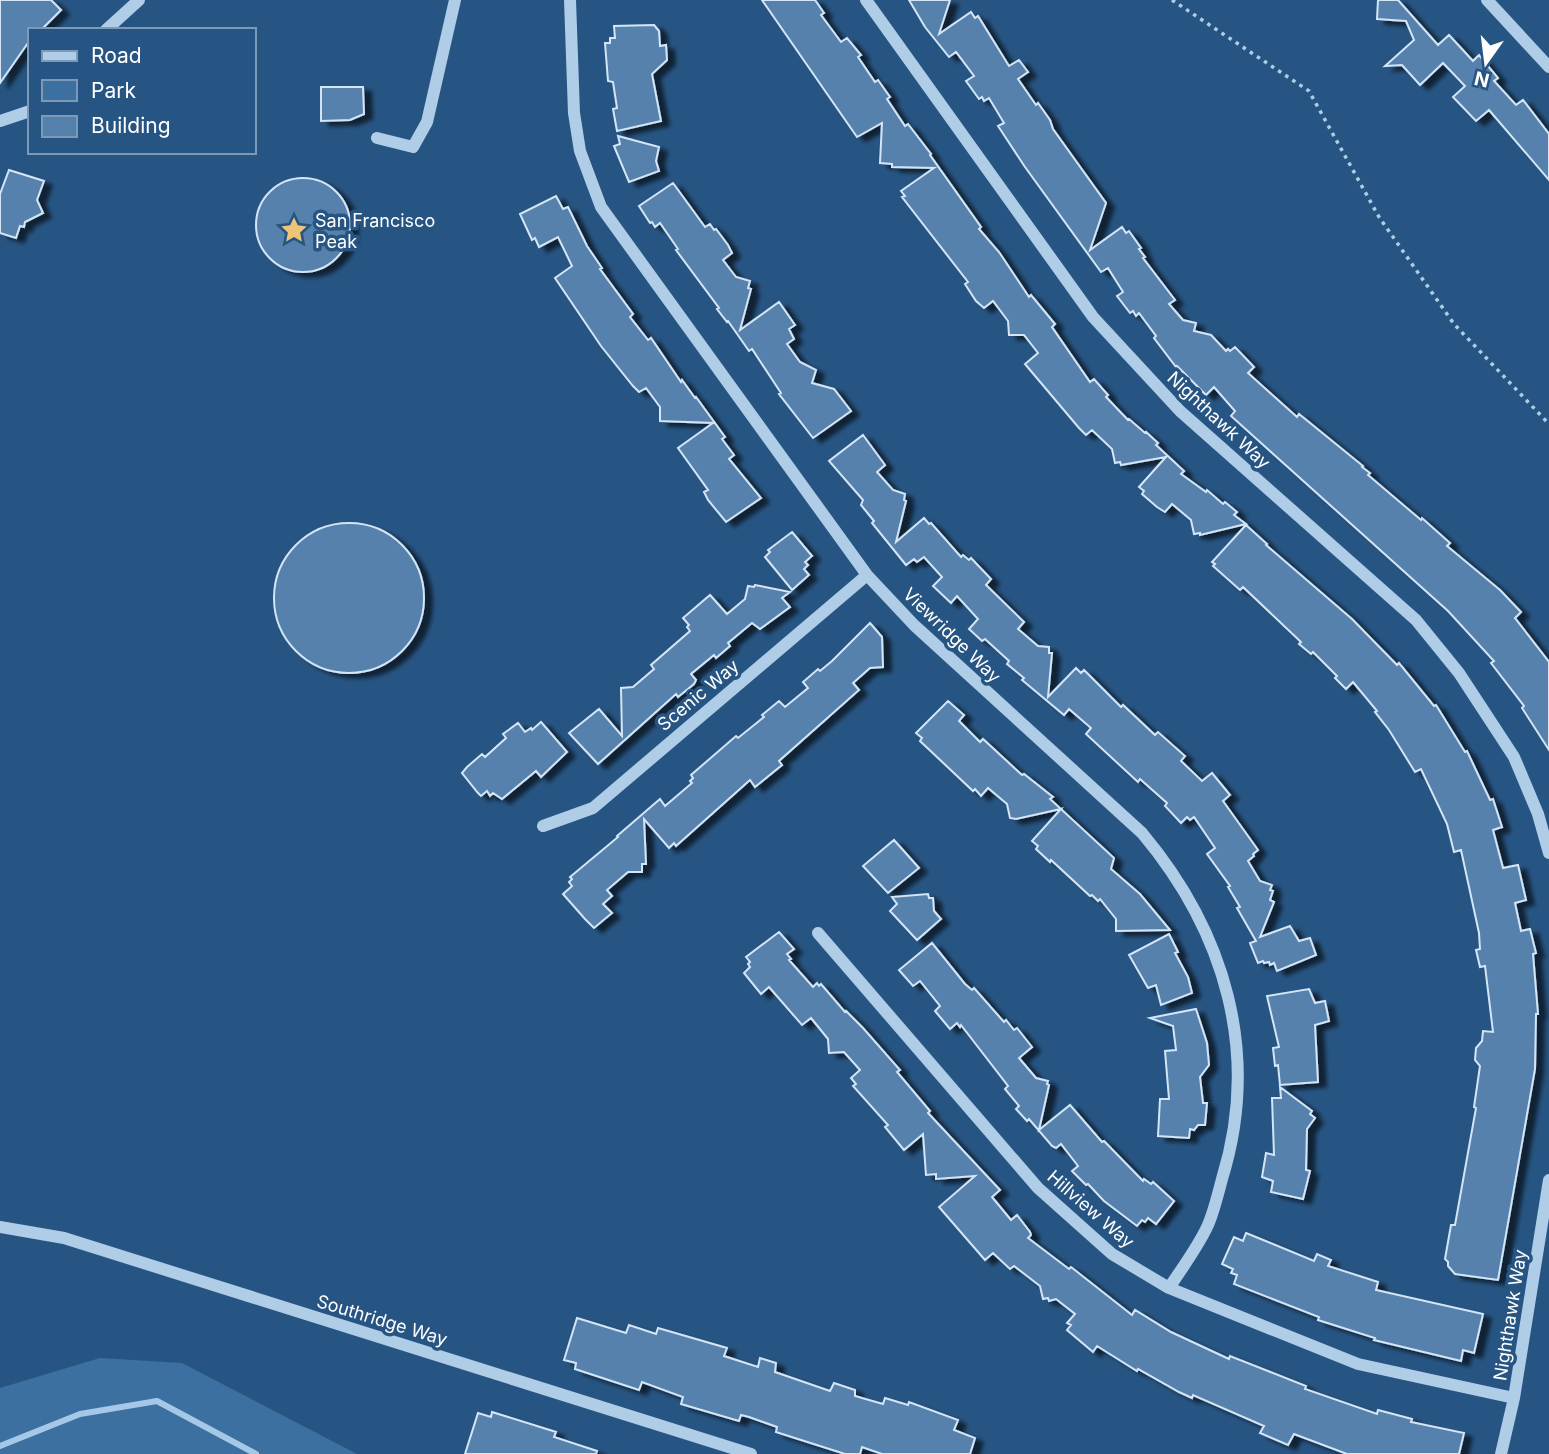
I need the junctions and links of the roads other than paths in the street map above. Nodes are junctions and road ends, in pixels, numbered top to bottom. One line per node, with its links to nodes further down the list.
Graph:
1 (139, 0): 6 (street)
2 (455, 0): 10 (street)
3 (570, 0): 11 (street, Viewridge Way)
4 (866, 0): 13 (street, Nighthawk Way)
5 (1487, 0): 7 (street)
6 (108, 28)
7 (1549, 67)
8 (28, 112): 9 (street)
9 (0, 121)
10 (377, 138)
11 (867, 575): 12 (street, Scenic Way); 17 (street, Viewridge Way)
12 (543, 827)
13 (1549, 853)
14 (818, 933): 17 (street, Hillview Way)
15 (1549, 1180): 18 (street, Nighthawk Way)
16 (0, 1227): 19 (street, Southridge Way)
17 (1169, 1288): 18 (street, Hillview Way)
18 (1514, 1398): 20 (street, Nighthawk Way)
19 (751, 1454)
20 (1502, 1454)

